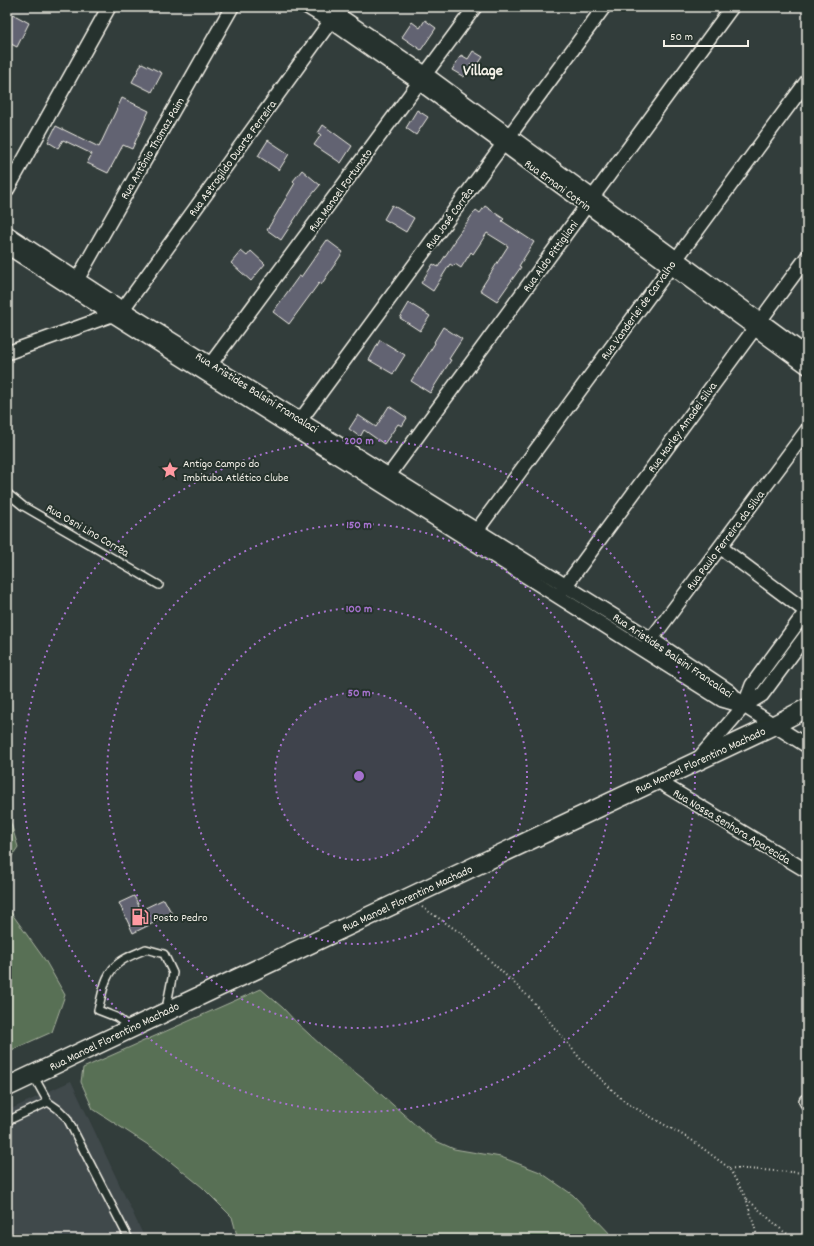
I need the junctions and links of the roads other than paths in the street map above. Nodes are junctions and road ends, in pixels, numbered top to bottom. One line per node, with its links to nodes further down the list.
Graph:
1 (109, 7): 11 (street)
2 (232, 7): 17 (street, Rua Antônio Thomaz Paim)
3 (307, 7): 7 (street, Rua Ernani Cotrin)
4 (475, 7): 8 (street, Rua Manoel Fortunato)
5 (604, 7): 10 (street, Rua José Corrêa)
6 (732, 7): 12 (street, Rua Aldo Pittigliani)
7 (334, 12): 8 (street, Rua Ernani Cotrin); 18 (street, Rua Astrogildo Duarte Ferreira)
8 (422, 78): 10 (street, Rua Ernani Cotrin); 23 (street, Rua Manoel Fortunato)
9 (807, 81): 16 (street, Rua Vanderlei de Carvalho)
10 (506, 140): 12 (street, Rua Ernani Cotrin); 24 (street, Rua José Corrêa)
11 (7, 190)
12 (590, 201): 16 (street, Rua Ernani Cotrin); 26 (street, Rua Aldo Pittigliani)
13 (7, 233): 17 (street, Rua Aristides Balsini Francalaci)
14 (7, 247): 17 (street, Rua Aristides Balsini Francalaci)
15 (807, 257): 19 (street, Rua Harley Amadei Silva)
16 (673, 263): 19 (street, Rua Ernani Cotrin); 28 (street, Rua Vanderlei de Carvalho)
17 (74, 284): 18 (street, Rua Aristides Balsini Francalaci)
18 (118, 312): 20 (street); 23 (street, Rua Aristides Balsini Francalaci)
19 (758, 324): 21 (street, Rua Ernani Cotrin); 22 (street, Rua Ernani Cotrin); 31 (street, Rua Harley Amadei Silva)
20 (7, 353)
21 (807, 354)
22 (807, 367)
23 (208, 368): 24 (street, Rua Aristides Balsini Francalaci)
24 (297, 424): 26 (street, Rua Aristides Balsini Francalaci)
25 (807, 430): 29 (street, Rua Paulo Ferreira da Silva)
26 (386, 480): 28 (street, Rua Aristides Balsini Francalaci)
27 (7, 493): 30 (lane, Rua Osni Lino Corrêa)
28 (473, 535): 31 (street, Rua Aristides Balsini Francalaci); 32 (street, Rua Aristides Balsini Francalaci)
29 (720, 547): 33 (street); 35 (street, Rua Paulo Ferreira da Silva)
30 (158, 585)
31 (566, 585): 32 (street, Rua Harley Amadei Silva); 35 (street, Rua Aristides Balsini Francalaci)
32 (558, 596): 35 (street, Rua Aristides Balsini Francalaci)
33 (807, 611): 36 (street)
34 (807, 634): 36 (street)
35 (647, 644): 36 (street, Rua Aristides Balsini Francalaci)
36 (744, 706): 38 (street, Rua Aristides Balsini Francalaci); 40 (street)
37 (807, 708): 38 (main road, Rua Manoel Florentino Machado)
38 (774, 725): 39 (street, Rua Aristides Balsini Francalaci); 40 (main road, Rua Manoel Florentino Machado)
39 (807, 746)
40 (696, 761): 41 (main road, Rua Manoel Florentino Machado)
41 (656, 780): 42 (street, Rua Nossa Senhora Aparecida); 43 (main road, Rua Manoel Florentino Machado)
42 (807, 871)
43 (166, 1011): 44 (main road, Rua Manoel Florentino Machado); 44 (lane)
44 (131, 1028): 45 (main road, Rua Manoel Florentino Machado)
45 (33, 1075): 46 (main road, Rua Manoel Florentino Machado); 47 (lane)
46 (7, 1087)
47 (48, 1102): 48 (lane); 49 (lane)
48 (7, 1121)
49 (129, 1239)

